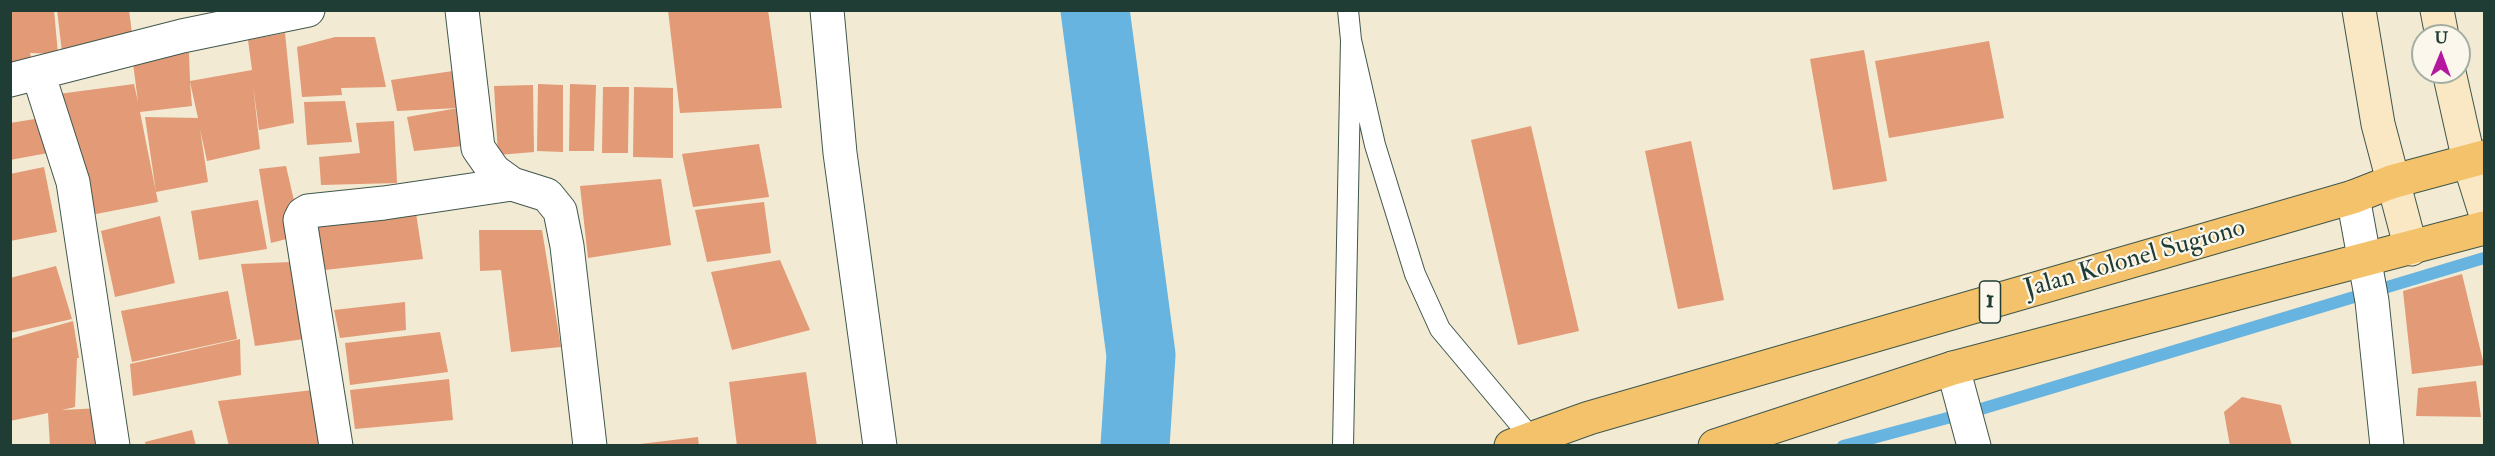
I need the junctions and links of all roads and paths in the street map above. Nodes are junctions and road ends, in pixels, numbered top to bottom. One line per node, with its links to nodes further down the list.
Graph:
1 (308, 10): 7 (street)
2 (462, 10): 11 (street)
3 (826, 10): 22 (street)
4 (1348, 10): 6 (lane)
5 (2358, 10): 10 (main road)
6 (1351, 40): 18 (lane); 23 (lane)
7 (24, 76): 19 (street)
8 (2453, 84): 9 (main road)
9 (2477, 159): 10 (highway, Jalan Kolonel Sugiono / 1); 13 (main road)
10 (2391, 182): 12 (highway, Jalan Kolonel Sugiono / 1); 15 (main road)
11 (512, 184): 20 (street); 21 (street)
12 (2353, 197): 16 (street); 18 (highway, Jalan Kolonel Sugiono / 1)
13 (2484, 209)
14 (2484, 228): 15 (highway, 1)
15 (2411, 249): 16 (highway, 1)
16 (2368, 281): 17 (highway, 1); 26 (street)
17 (1957, 382): 24 (highway, 1); 25 (street)
18 (1527, 443)
19 (113, 446)
20 (336, 446)
21 (590, 446)
22 (880, 446)
23 (1343, 446)
24 (1715, 446)
25 (1974, 446)
26 (2387, 446)

